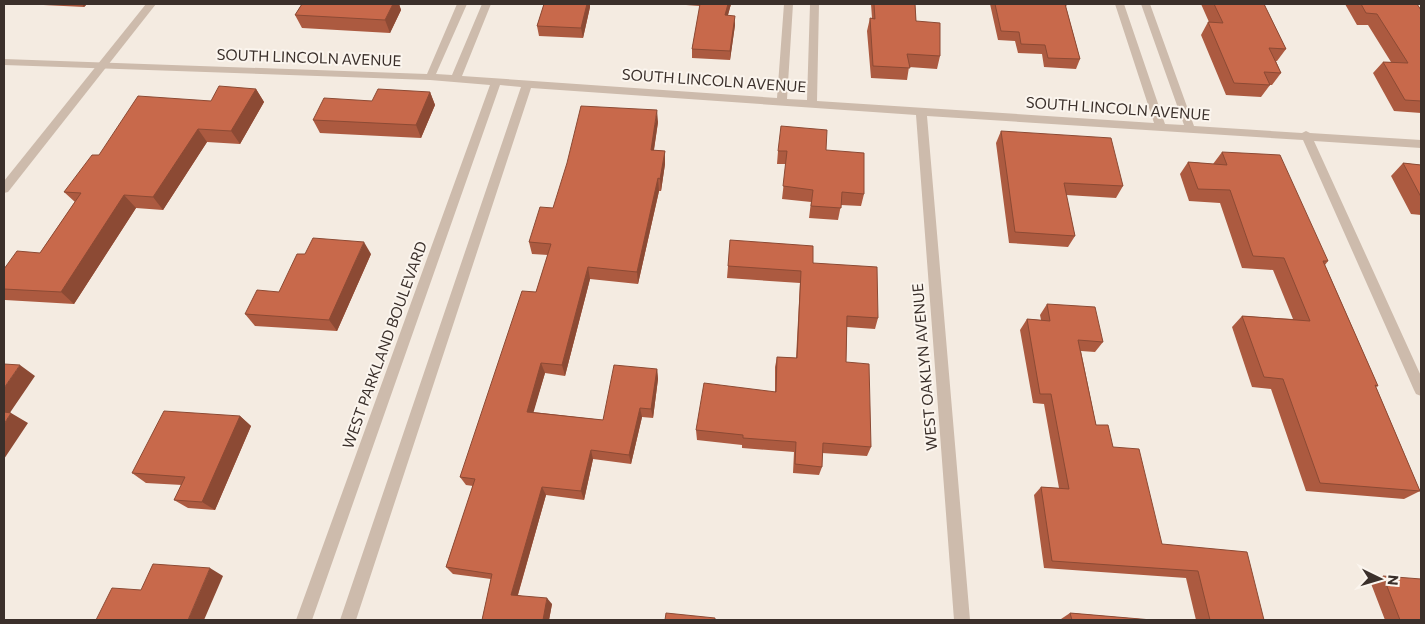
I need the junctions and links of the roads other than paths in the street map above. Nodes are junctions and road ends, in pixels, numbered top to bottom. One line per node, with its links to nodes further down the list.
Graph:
1 (151, 4): 9 (street)
2 (462, 4): 10 (street)
3 (487, 4): 11 (street)
4 (788, 4): 14 (street)
5 (815, 4): 15 (street)
6 (1120, 4): 17 (street)
7 (1146, 4): 18 (street)
8 (4, 62): 9 (street, SOUTH LINCOLN AVENUE)
9 (101, 67): 10 (street, SOUTH LINCOLN AVENUE); 21 (street)
10 (430, 77): 11 (street, SOUTH LINCOLN AVENUE)
11 (456, 78): 12 (street, SOUTH LINCOLN AVENUE)
12 (496, 82): 13 (street, SOUTH LINCOLN AVENUE); 23 (street, WEST PARKLAND BOULEVARD)
13 (527, 84): 14 (street, SOUTH LINCOLN AVENUE); 24 (street)
14 (782, 101): 15 (street, SOUTH LINCOLN AVENUE)
15 (812, 103): 16 (street, SOUTH LINCOLN AVENUE)
16 (921, 112): 17 (street, SOUTH LINCOLN AVENUE); 25 (street, WEST OAKLYN AVENUE)
17 (1160, 126): 18 (street, SOUTH LINCOLN AVENUE)
18 (1190, 128): 19 (street, SOUTH LINCOLN AVENUE)
19 (1306, 135): 20 (street, SOUTH LINCOLN AVENUE); 22 (street)
20 (1421, 144)
21 (4, 189)
22 (1421, 390)
23 (304, 620)
24 (348, 620)
25 (962, 620)

